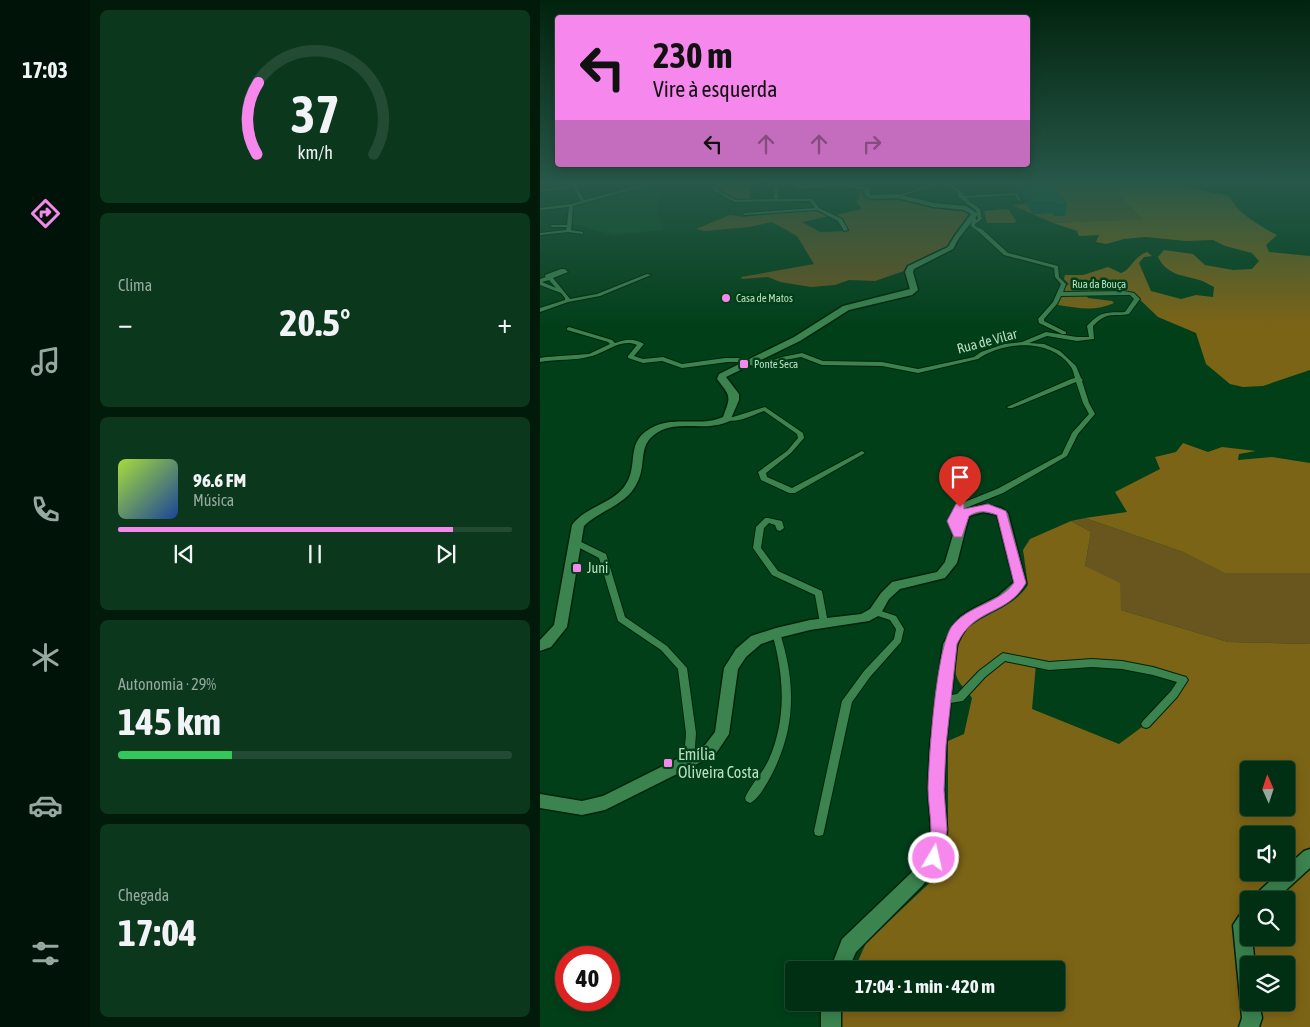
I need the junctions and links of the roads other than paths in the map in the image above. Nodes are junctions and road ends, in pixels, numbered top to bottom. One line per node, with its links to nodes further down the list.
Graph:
1 (555, 231): 6 (street)
2 (576, 231): 5 (street)
3 (963, 231): 17 (street)
4 (981, 231): 10 (street)
5 (581, 233)
6 (540, 234)
7 (649, 275): 11 (street)
8 (540, 281): 9 (street); 9 (street)
9 (563, 293): 11 (street)
10 (1060, 294): 14 (street); 14 (street, Rua da Bouça)
11 (567, 301): 12 (street)
12 (540, 310)
13 (569, 329): 15 (street)
14 (1077, 339): 16 (street)
15 (613, 344): 18 (street); 19 (street)
16 (1019, 344): 20 (street, Rua de Vilar); 21 (street, Rua de Vilar)
17 (756, 358): 19 (street); 20 (street)
18 (540, 360)
19 (725, 360): 20 (street, Rua de Vilar)
20 (747, 362): 23 (street)
21 (1080, 380): 22 (street); 26 (street, Rua de Vilar)
22 (1010, 407)
23 (727, 419): 24 (street); 27 (street)
24 (862, 453)
25 (780, 528): 29 (street)
26 (958, 534): 28 (street); 32 (street)
27 (575, 542): 31 (street); 34 (street)
28 (874, 612): 29 (street); 37 (street)
29 (824, 623): 30 (street)
30 (776, 633): 34 (street); 35 (street)
31 (540, 646)
32 (944, 700): 33 (street); 40 (street)
33 (1146, 724)
34 (689, 760): 36 (street)
35 (750, 798)
36 (540, 801)
37 (819, 831)
38 (1310, 857): 39 (street)
39 (1272, 891)
40 (843, 961)
41 (830, 1011): 43 (street)
42 (1251, 1011): 44 (street)
43 (831, 1027)
44 (1248, 1027)

